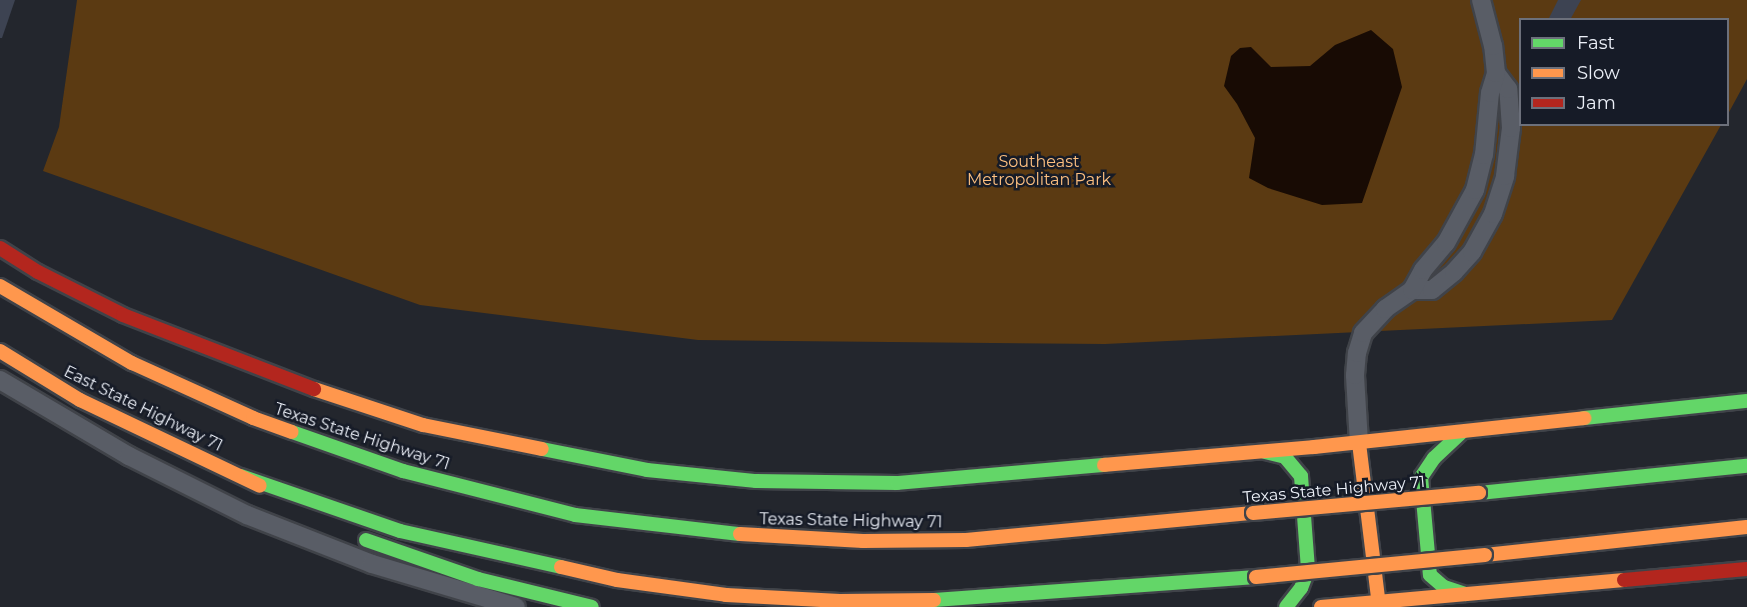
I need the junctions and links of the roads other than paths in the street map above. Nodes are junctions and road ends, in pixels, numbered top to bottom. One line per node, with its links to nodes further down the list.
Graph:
1 (1481, 0): 2 (street)
2 (1496, 74): 3 (street); 4 (street)
3 (1475, 190): 4 (street); 7 (street)
4 (1499, 196): 7 (street)
5 (0, 248): 13 (main road)
6 (0, 286): 14 (main road, Texas State Highway 71, bridge)
7 (1412, 290): 12 (street)
8 (0, 351): 15 (main road, East State Highway 71)
9 (0, 380): 22 (street)
10 (1747, 401): 11 (main road)
11 (1462, 432): 12 (main road); 20 (main road)
12 (1359, 443): 13 (main road); 21 (main road)
13 (1263, 451): 24 (main road)
14 (1747, 466)
15 (241, 476): 16 (main road); 17 (main road, bridge)
16 (310, 515)
17 (1747, 527)
18 (350, 533): 23 (main road)
19 (1747, 569): 20 (main road)
20 (1468, 594): 21 (main road)
21 (1378, 605): 25 (main road)
22 (516, 607)
23 (592, 607)
24 (1286, 607)
25 (1321, 607)

